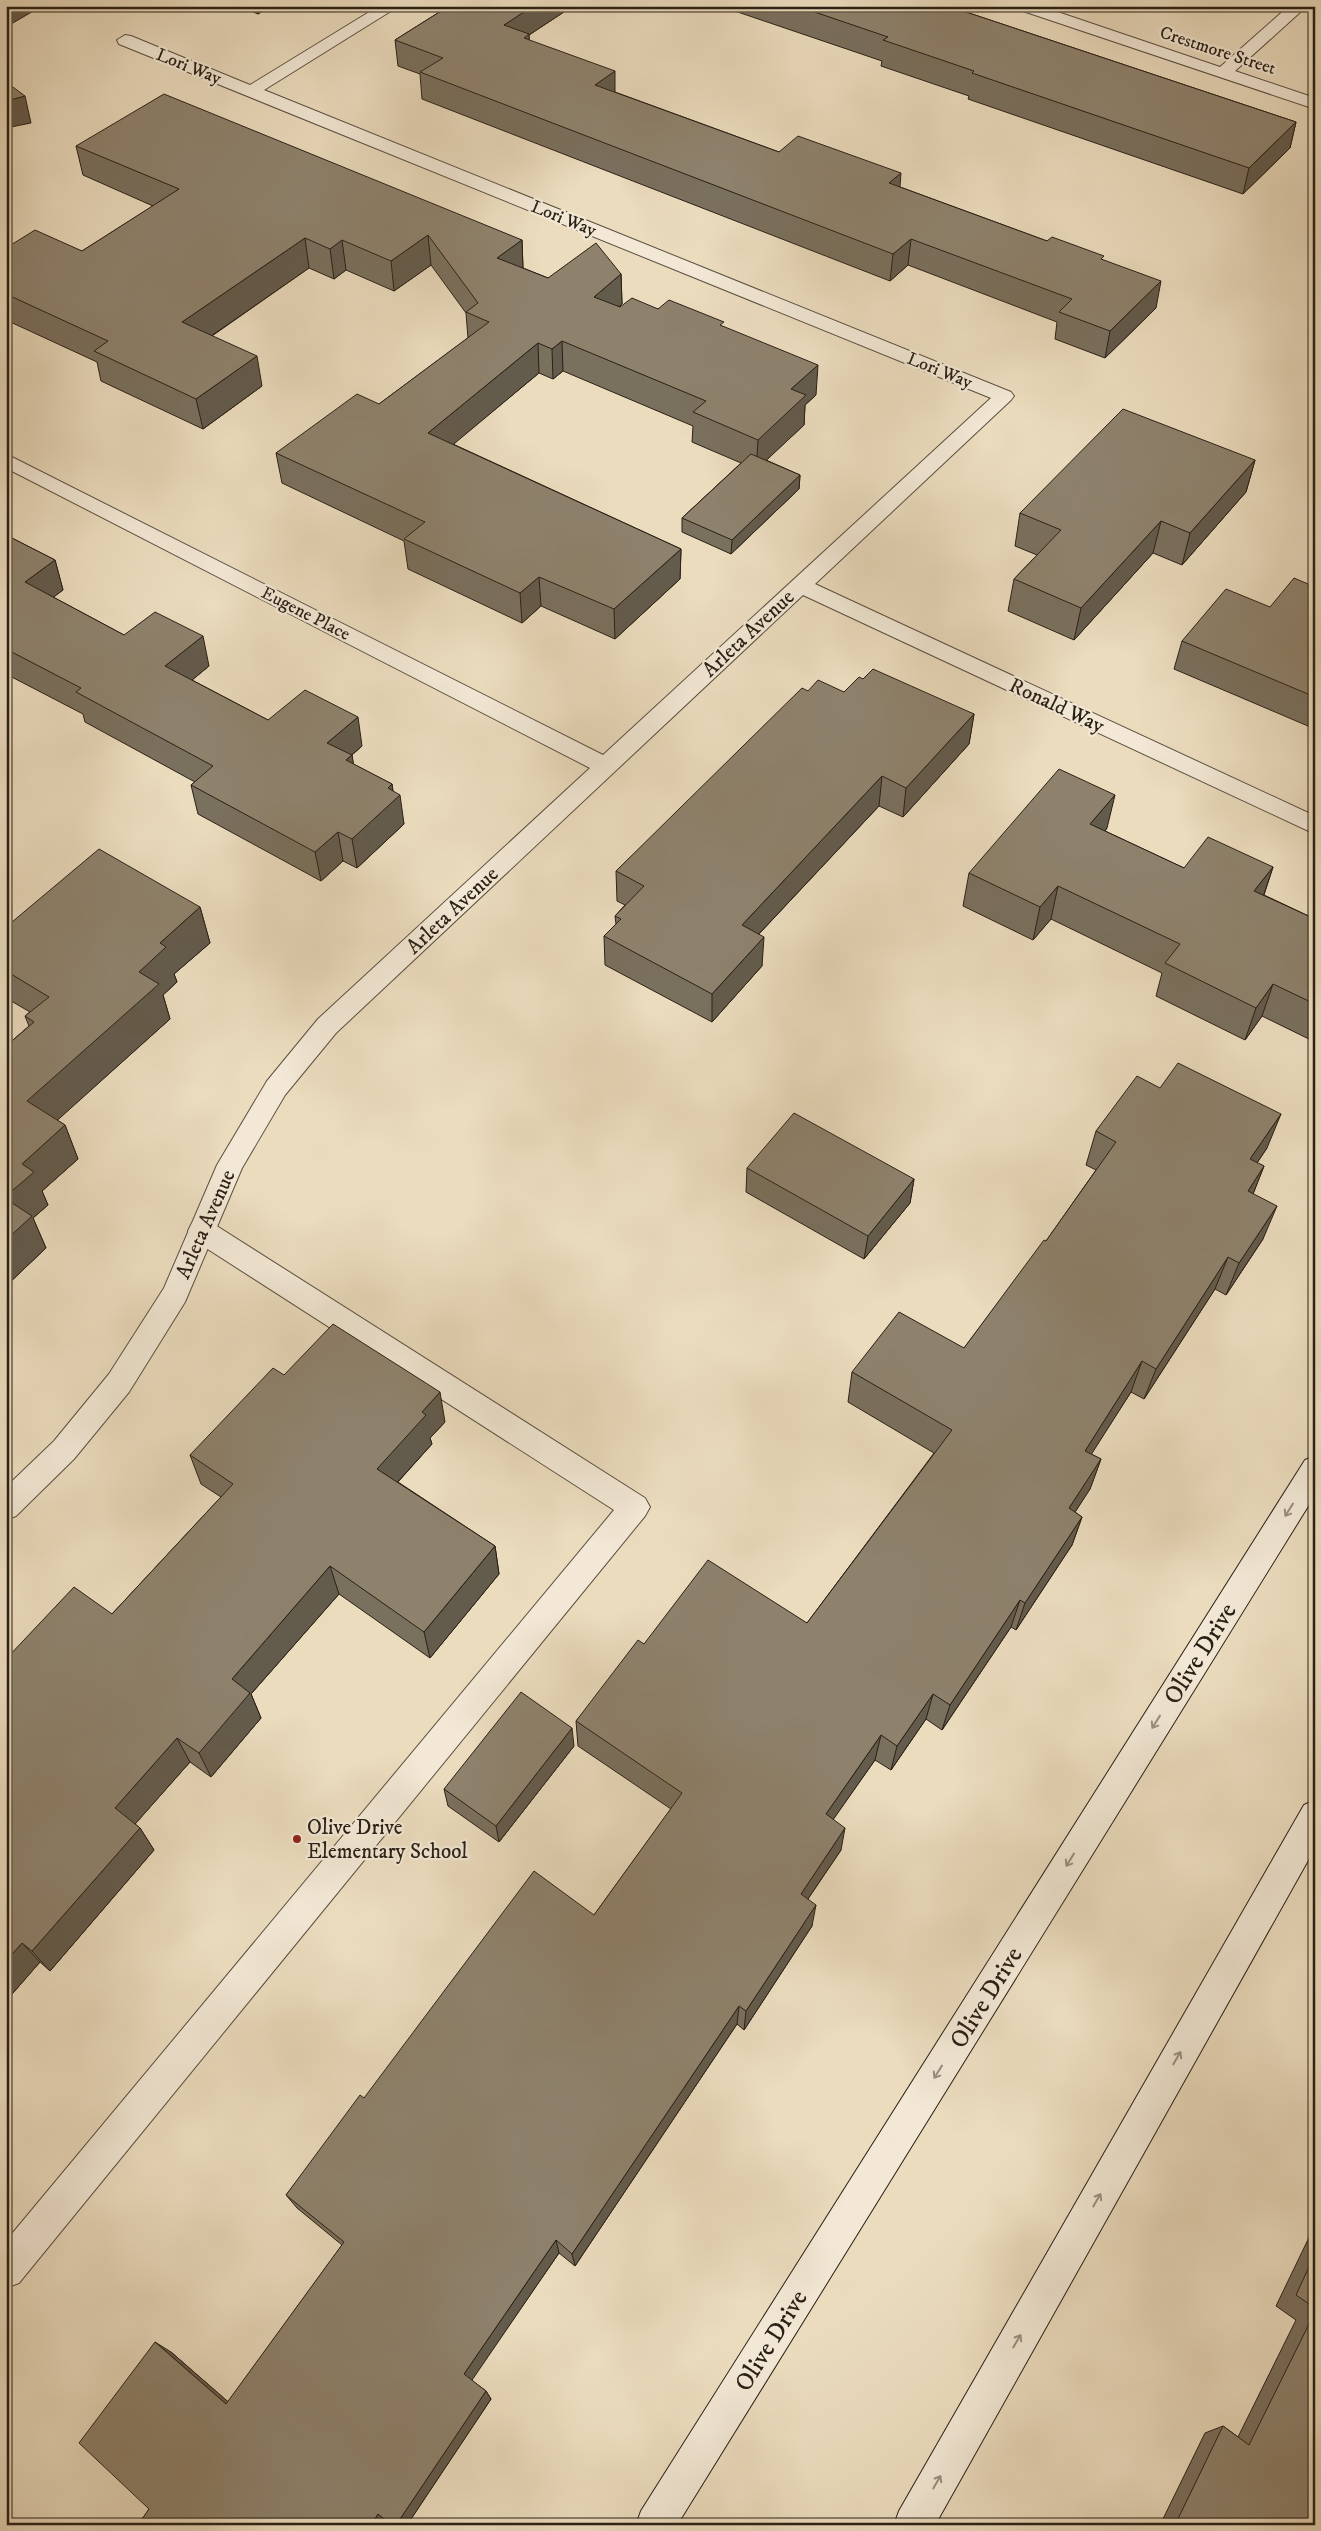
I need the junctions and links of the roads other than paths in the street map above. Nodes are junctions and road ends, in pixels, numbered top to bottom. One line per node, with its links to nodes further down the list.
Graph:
1 (391, 6): 6 (street)
2 (1023, 6): 5 (street, Crestmore Street)
3 (1299, 6): 5 (street)
4 (125, 40): 6 (street, Lori Way)
5 (1223, 73): 7 (street, Crestmore Street)
6 (251, 91): 8 (street, Lori Way)
7 (1315, 104)
8 (1004, 396): 10 (street, Arleta Avenue)
9 (6, 460): 11 (street, Eugene Place)
10 (799, 585): 11 (street, Arleta Avenue); 12 (street, Ronald Way)
11 (606, 766): 13 (street, Arleta Avenue)
12 (1315, 826)
13 (202, 1231): 15 (street, Arleta Avenue); 17 (street)
14 (1315, 1469): 18 (street, Olive Drive, one-way to 18)
15 (6, 1507)
16 (1315, 1816): 19 (street, one-way to 16)
17 (6, 2270)
18 (655, 2525)
19 (913, 2525)

